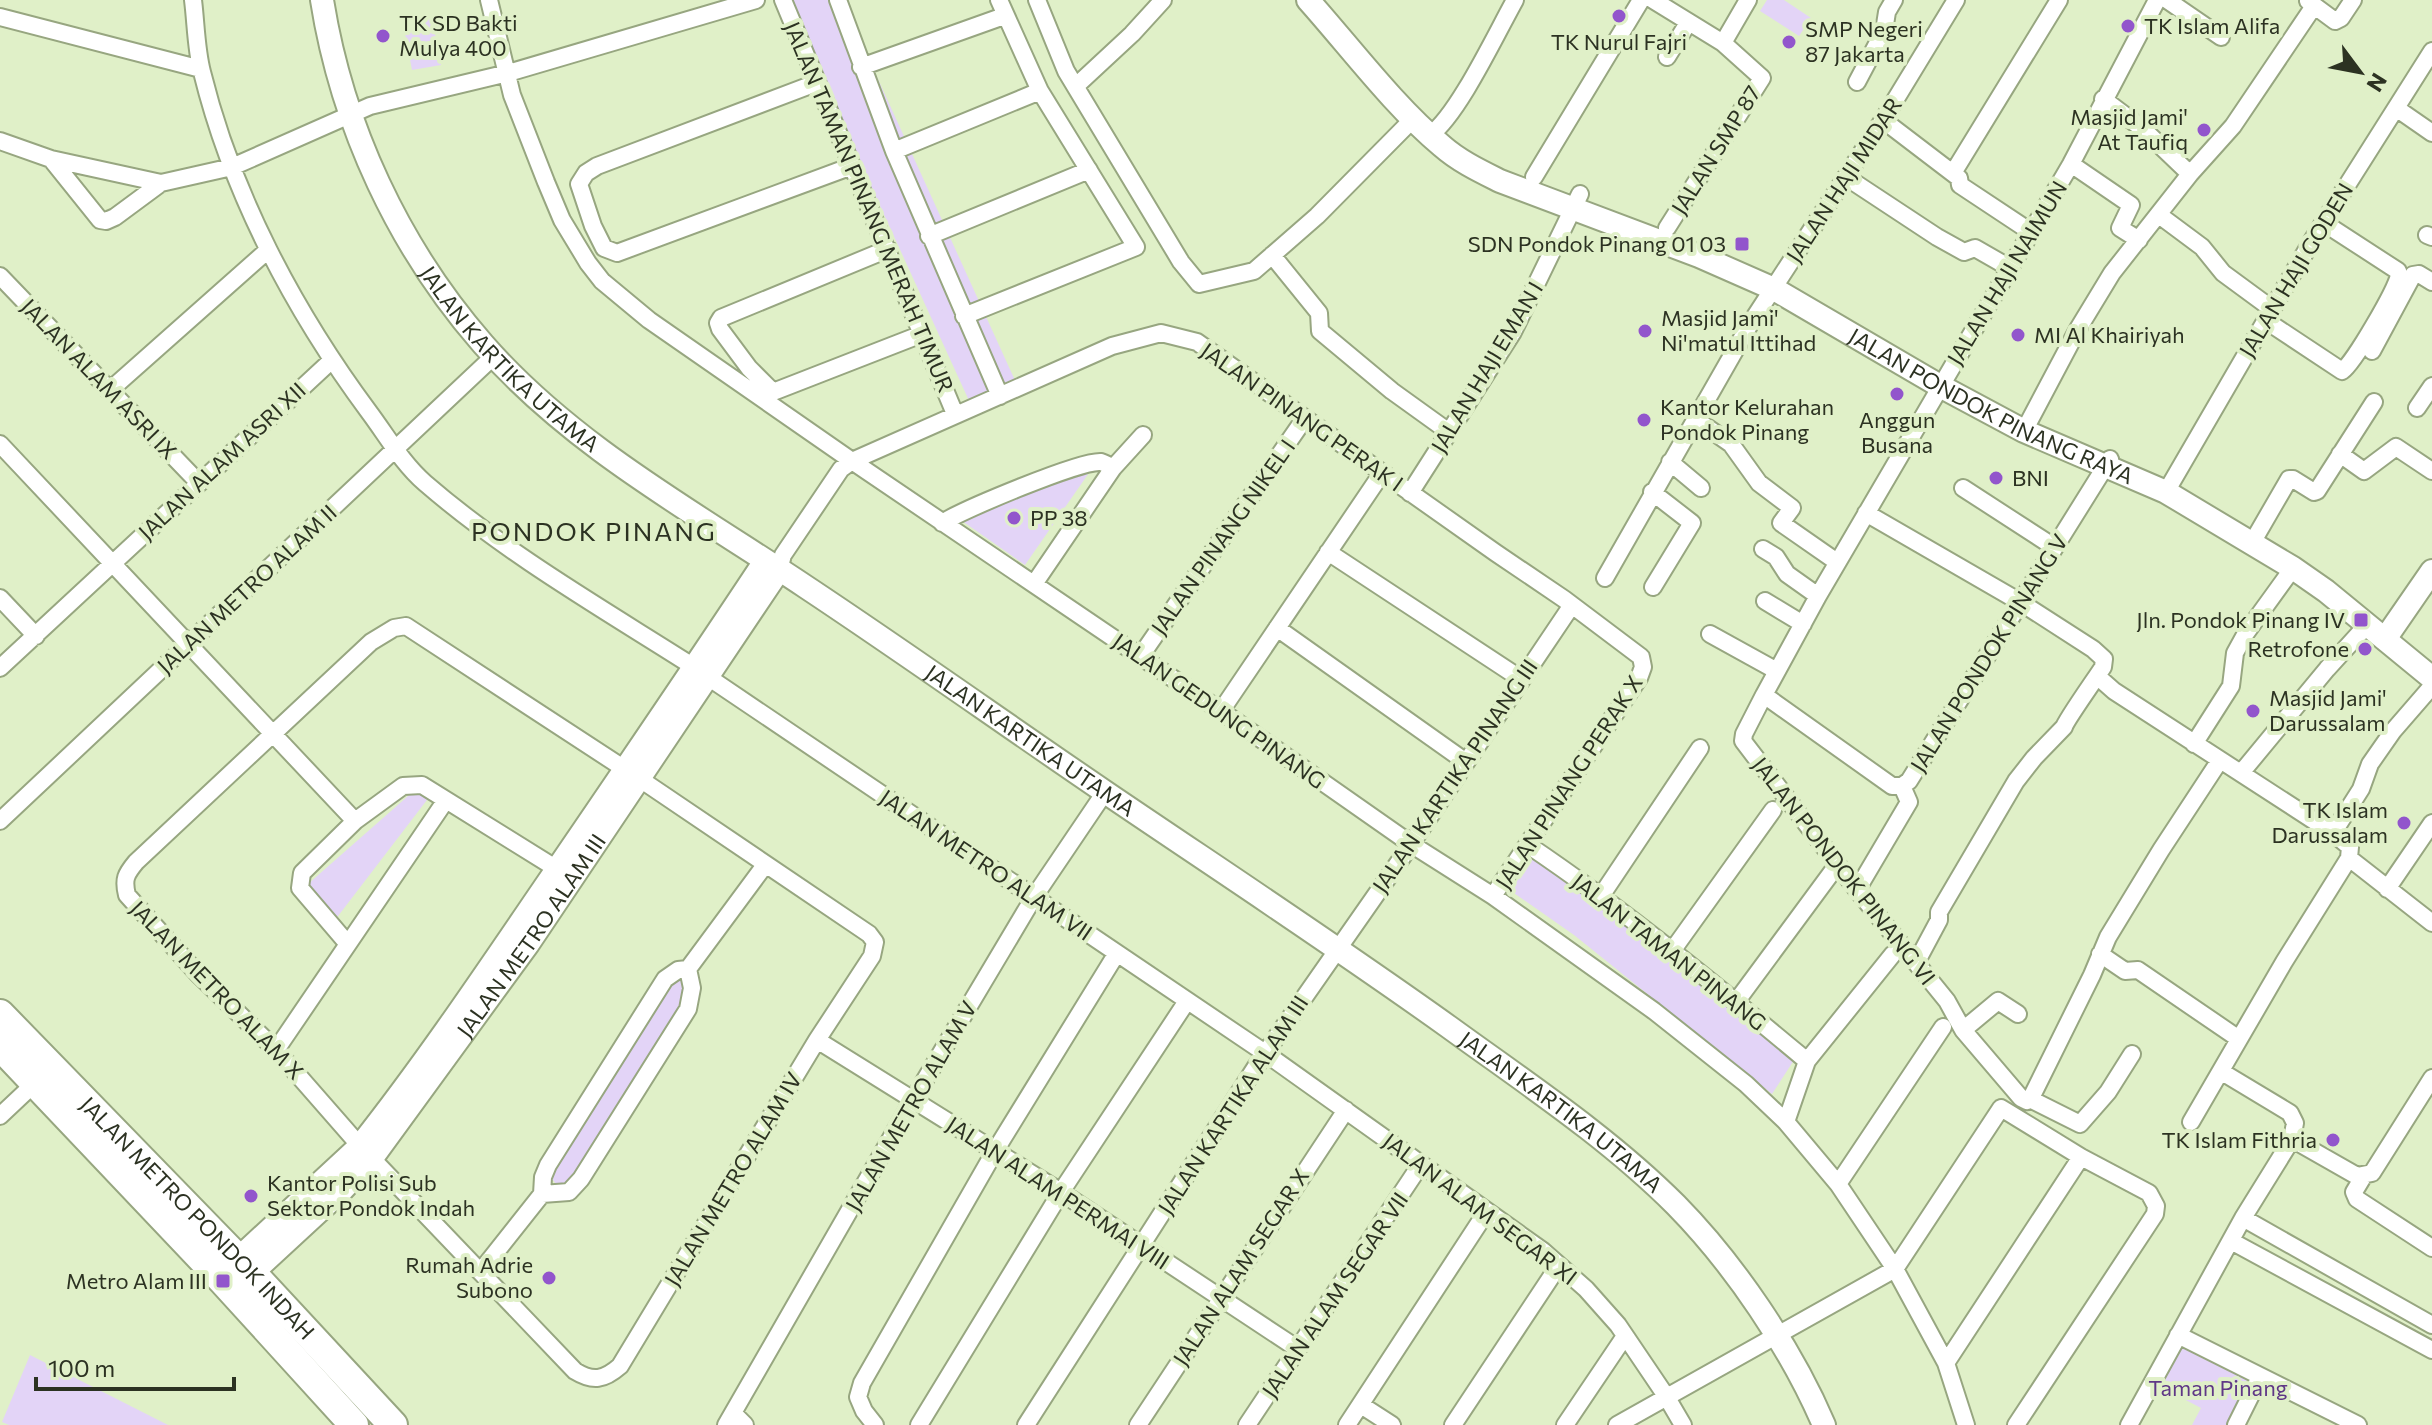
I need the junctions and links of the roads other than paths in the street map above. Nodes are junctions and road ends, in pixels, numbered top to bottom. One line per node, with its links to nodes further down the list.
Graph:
1 (193, 0): 30 (street, JALAN METRO ALAM VII)
2 (322, 0): 38 (main road, JALAN KARTIKA UTAMA)
3 (489, 0): 31 (street, JALAN GEDUNG PINANG)
4 (756, 0): 31 (street)
5 (783, 0): 33 (street, JALAN TAMAN PINANG MERAH TIMUR)
6 (838, 0): 29 (street)
7 (1037, 0): 34 (street)
8 (1163, 0): 34 (street)
9 (1308, 0): 39 (main road, JALAN PONDOK PINANG RAYA)
10 (1323, 0): 41 (main road, JALAN PONDOK PINANG RAYA)
11 (1515, 0): 41 (street)
12 (1641, 0): 52 (street)
13 (1653, 0): 24 (street)
14 (1748, 0): 26 (street)
15 (1894, 0): 32 (street)
16 (2059, 0): 50 (street)
17 (2157, 0): 36 (street, JALAN HAJI NAIMUN)
18 (2167, 0): 25 (street)
19 (2353, 0): 21 (street)
20 (1954, 1): 40 (street, JALAN HAJI MIDAR)
21 (2310, 3): 51 (street)
22 (1001, 8): 29 (street); 35 (street)
23 (0, 17): 30 (street)
24 (1688, 23): 26 (street); 28 (street)
25 (2221, 37)
26 (1723, 43): 58 (street, JALAN SMP 87)
27 (2432, 51): 37 (street, JALAN HAJI GODEN)
28 (1667, 57)
29 (861, 67): 44 (street)
30 (201, 69): 48 (street, JALAN METRO ALAM VII)
31 (508, 73): 38 (street); 90 (street, JALAN GEDUNG PINANG)
32 (1857, 82)
33 (816, 83): 47 (street, JALAN TAMAN PINANG MERAH TIMUR); 47 (street)
34 (1076, 86): 64 (street)
35 (1040, 91): 44 (street); 49 (street)
36 (2103, 99): 46 (street, JALAN HAJI NAIMUN); 51 (street)
37 (2396, 108): 42 (street); 57 (street, JALAN HAJI GODEN)
38 (350, 113): 48 (street); 73 (main road, JALAN KARTIKA UTAMA)
39 (1413, 119): 41 (main road, JALAN PONDOK PINANG RAYA); 64 (street)
40 (1883, 120): 50 (street); 53 (street, JALAN HAJI MIDAR)
41 (1435, 132): 52 (main road, JALAN PONDOK PINANG RAYA); 55 (main road, JALAN PONDOK PINANG RAYA)
42 (2432, 133)
43 (0, 141): 45 (street)
44 (894, 151): 60 (street)
45 (51, 159): 54 (street); 54 (street)
46 (2071, 164): 59 (street, JALAN HAJI NAIMUN); 61 (street)
47 (852, 166): 62 (street, JALAN TAMAN PINANG MERAH TIMUR)
48 (232, 167): 54 (street); 63 (street, JALAN METRO ALAM VII)
49 (1089, 170): 60 (street); 70 (street)
50 (1953, 173): 59 (street)
51 (2190, 174): 56 (street)
52 (1534, 177): 55 (main road, JALAN PONDOK PINANG RAYA)
53 (1846, 177): 65 (street); 68 (street, JALAN HAJI MIDAR)
54 (161, 183)
55 (1578, 201): 58 (main road, JALAN PONDOK PINANG RAYA); 68 (main road, JALAN PONDOK PINANG RAYA); 85 (street, JALAN HAJI EMAN I)
56 (2159, 215): 61 (street); 69 (street)
57 (2324, 223): 69 (street, JALAN HAJI GODEN); 69 (street)
58 (1667, 228): 68 (main road, JALAN PONDOK PINANG RAYA)
59 (2031, 232): 65 (street, JALAN HAJI NAIMUN)
60 (929, 236): 70 (street)
61 (2139, 240): 84 (street)
62 (888, 249): 71 (street, JALAN TAMAN PINANG MERAH TIMUR); 71 (street)
63 (268, 250): 74 (street, JALAN METRO ALAM VII); 77 (street)
64 (1272, 255): 85 (street)
65 (2010, 268): 75 (street, JALAN HAJI NAIMUN)
66 (0, 276): 77 (street, JALAN ALAM ASRI IX)
67 (2432, 282): 72 (street)
68 (1777, 283): 75 (main road, JALAN PONDOK PINANG RAYA); 83 (street, JALAN HAJI MIDAR)
69 (2269, 314): 99 (street, JALAN HAJI GODEN)
70 (964, 316): 78 (street)
71 (922, 334): 81 (street, JALAN TAMAN PINANG MERAH TIMUR)
72 (2372, 351)
73 (494, 356): 88 (street, JALAN METRO ALAM II); 109 (main road, JALAN KARTIKA UTAMA)
74 (332, 360): 88 (street, JALAN METRO ALAM VII); 96 (street, JALAN ALAM ASRI XII)
75 (1943, 381): 84 (main road, JALAN PONDOK PINANG RAYA); 102 (street, JALAN PONDOK PINANG VI)
76 (2432, 386): 80 (street)
77 (109, 391): 96 (street, JALAN ALAM ASRI IX)
78 (1000, 396): 81 (street, JALAN PINANG PERAK I); 82 (street, JALAN PINANG PERAK I)
79 (2374, 402): 89 (street)
80 (2417, 408)
81 (955, 414): 90 (street, JALAN PINANG PERAK I)
82 (1305, 418): 95 (street, JALAN PINANG PERAK I); 128 (street, JALAN PINANG NIKEL I)
83 (1695, 419): 91 (street, JALAN HAJI MIDAR); 110 (street)
84 (2027, 426): 92 (main road, JALAN PONDOK PINANG RAYA)
85 (1449, 432): 101 (street, JALAN HAJI EMAN I)
86 (1143, 435): 93 (street)
87 (0, 444): 108 (street)
88 (396, 451): 127 (street, JALAN METRO ALAM II); 133 (street, JALAN METRO ALAM VII)
89 (2340, 454): 94 (street); 104 (street)
90 (852, 461): 103 (street, JALAN GEDUNG PINANG); 109 (street, JALAN PINANG PERAK I)
91 (1670, 462): 97 (street); 100 (street, JALAN HAJI MIDAR)
92 (2109, 462): 99 (main road, JALAN PONDOK PINANG RAYA); 105 (street, JALAN PONDOK PINANG V)
93 (1113, 468): 103 (street); 114 (street)
94 (2432, 471)
95 (1382, 473): 101 (street, JALAN PINANG PERAK I); 107 (street)
96 (198, 482): 108 (street, JALAN ALAM ASRI XII)
97 (1701, 488)
98 (1963, 488): 105 (street)
99 (2168, 488): 104 (main road, JALAN PONDOK PINANG RAYA); 111 (main road, JALAN PONDOK PINANG RAYA)
100 (1652, 492): 113 (street, JALAN HAJI MIDAR); 115 (street)
101 (1410, 493): 120 (street, JALAN PINANG PERAK I)
102 (1866, 513): 110 (street, JALAN PONDOK PINANG VI); 119 (street)
103 (942, 523): 114 (street, JALAN GEDUNG PINANG)
104 (2256, 536): 125 (main road, JALAN PONDOK PINANG RAYA)
105 (2054, 547): 119 (street, JALAN PONDOK PINANG V)
106 (1763, 549): 116 (street)
107 (1328, 552): 123 (street); 136 (street)
108 (112, 562): 126 (street, JALAN ALAM ASRI XII); 127 (street)
109 (776, 562): 133 (main road, JALAN METRO ALAM III); 148 (main road, JALAN KARTIKA UTAMA)
110 (1837, 562): 116 (street, JALAN PONDOK PINANG VI)
111 (2293, 568): 122 (main road, JALAN PONDOK PINANG RAYA); 141 (street)
112 (2432, 571): 125 (main road)
113 (1605, 578)
114 (1034, 584): 128 (street, JALAN GEDUNG PINANG)
115 (1653, 587)
116 (1818, 596): 121 (street, JALAN PONDOK PINANG VI)
117 (0, 598): 126 (street)
118 (1765, 601): 121 (street)
119 (2020, 602): 134 (street); 147 (street, JALAN PONDOK PINANG V)
120 (1572, 605): 130 (street, JALAN PINANG PERAK I); 136 (street, JALAN KARTIKA PINANG III)
121 (1803, 624): 132 (street, JALAN PONDOK PINANG VI)
122 (2367, 625): 125 (main road, JALAN PONDOK PINANG RAYA); 145 (street)
123 (1277, 628): 139 (street); 144 (street)
124 (1710, 634): 132 (street)
125 (2388, 635): 129 (main road, JALAN PONDOK PINANG RAYA); 135 (main road, JALAN PONDOK PINANG RAYA)
126 (36, 636): 131 (street, JALAN ALAM ASRI XII)
127 (187, 643): 140 (street); 151 (street, JALAN METRO ALAM II)
128 (1140, 657): 139 (street, JALAN GEDUNG PINANG)
129 (2432, 666)
130 (1643, 667): 156 (street, JALAN PINANG PERAK X)
131 (0, 668)
132 (1777, 671): 138 (street, JALAN PONDOK PINANG VI)
133 (701, 672): 146 (main road, JALAN METRO ALAM III); 165 (street, JALAN METRO ALAM VII)
134 (2097, 676): 141 (street); 173 (street)
135 (2432, 678)
136 (1521, 679): 144 (street, JALAN KARTIKA PINANG III)
137 (2432, 686): 154 (street)
138 (1764, 695): 147 (street, JALAN PONDOK PINANG V); 162 (street, JALAN PONDOK PINANG VI)
139 (1221, 711): 155 (street, JALAN GEDUNG PINANG)
140 (273, 734): 146 (street, JALAN METRO ALAM IV); 152 (street); 184 (street, JALAN METRO ALAM X)
141 (2194, 744): 143 (street)
142 (1700, 748): 164 (street)
143 (2220, 760): 145 (street); 172 (street)
144 (1466, 762): 155 (street, JALAN KARTIKA PINANG III)
145 (2241, 773): 154 (street)
146 (633, 775): 158 (street, JALAN METRO ALAM IV); 159 (main road, JALAN METRO ALAM III); 199 (main road, JALAN METRO ALAM III)
147 (1902, 786): 162 (street)
148 (1105, 792): 165 (street, JALAN METRO ALAM V); 168 (main road, JALAN KARTIKA UTAMA)
149 (446, 800): 152 (street); 159 (street); 167 (street)
150 (1773, 810): 169 (street)
151 (0, 821)
152 (355, 821): 167 (street)
153 (2432, 823): 161 (street)
154 (2333, 833): 157 (street)
155 (1411, 844): 163 (street, JALAN GEDUNG PINANG); 168 (street, JALAN KARTIKA PINANG III)
156 (1528, 845): 163 (street, JALAN PINANG PERAK X); 164 (street, JALAN TAMAN PINANG)
157 (2349, 858): 161 (street); 181 (street)
158 (765, 865): 174 (street); 182 (street, JALAN METRO ALAM IV)
159 (557, 869): 199 (main road, JALAN METRO ALAM III)
160 (1832, 872): 176 (street)
161 (2387, 889): 166 (street)
162 (1857, 890): 173 (street, JALAN PONDOK PINANG VI)
163 (1493, 896): 195 (street, JALAN GEDUNG PINANG)
164 (1601, 896): 169 (street, JALAN TAMAN PINANG)
165 (1034, 897): 170 (street, JALAN METRO ALAM VII); 191 (street, JALAN METRO ALAM V)
166 (2432, 923)
167 (347, 943): 184 (street)
168 (1337, 947): 185 (street, JALAN KARTIKA ALAM III); 217 (main road, JALAN KARTIKA UTAMA)
169 (1672, 951): 176 (street, JALAN TAMAN PINANG)
170 (1117, 953): 175 (street, JALAN METRO ALAM VII); 198 (street)
171 (1893, 954): 187 (street)
172 (2100, 954): 181 (street); 192 (street)
173 (1916, 963): 180 (street, JALAN PONDOK PINANG VI)
174 (688, 969): 205 (street); 205 (street)
175 (1187, 1001): 185 (street, JALAN METRO ALAM VII); 204 (street)
176 (1736, 1002): 187 (street, JALAN TAMAN PINANG)
177 (0, 1014): 212 (highway, JALAN METRO PONDOK INDAH)
178 (2018, 1014): 180 (street)
179 (1943, 1027): 203 (street)
180 (1963, 1030): 192 (street, JALAN PONDOK PINANG VI)
181 (2239, 1039): 188 (street)
182 (817, 1040): 191 (street, JALAN ALAM PERMAI VIII); 214 (street, JALAN METRO ALAM IV)
183 (0, 1046): 190 (highway, JALAN METRO PONDOK INDAH)
184 (276, 1050): 199 (street, JALAN METRO ALAM X)
185 (1265, 1053): 193 (street, JALAN ALAM SEGAR XI); 209 (street, JALAN KARTIKA ALAM III)
186 (2132, 1054): 192 (street, JALAN PONDOK PINANG VI)
187 (1807, 1061): 195 (street)
188 (2222, 1072): 196 (street); 197 (street)
189 (2432, 1078): 202 (street)
190 (35, 1083): 194 (street); 227 (highway, JALAN METRO PONDOK INDAH)
191 (913, 1100): 198 (street, JALAN ALAM PERMAI VIII); 226 (street, JALAN METRO ALAM V)
192 (2028, 1100)
193 (1346, 1110): 201 (street, JALAN ALAM SEGAR XI); 215 (street, JALAN ALAM SEGAR X)
194 (0, 1116)
195 (1786, 1122): 203 (street, JALAN GEDUNG PINANG)
196 (2191, 1122)
197 (2292, 1139): 202 (street); 207 (street)
198 (995, 1151): 204 (street, JALAN ALAM PERMAI VIII); 229 (street)
199 (366, 1152): 212 (main road, JALAN METRO ALAM III); 214 (street, JALAN METRO ALAM IV)
200 (2081, 1157): 213 (street); 222 (street); 242 (street)
201 (1421, 1164): 206 (street, JALAN ALAM SEGAR XI); 220 (street, JALAN ALAM SEGAR VII)
202 (2363, 1177): 210 (street)
203 (1838, 1184): 213 (street, JALAN GEDUNG PINANG)
204 (1061, 1192): 209 (street, JALAN ALAM PERMAI VIII); 230 (street)
205 (542, 1194): 214 (street)
206 (1487, 1211): 211 (street, JALAN ALAM SEGAR XI); 225 (street)
207 (2243, 1218): 208 (street); 216 (street)
208 (2231, 1241): 218 (street); 221 (street)
209 (1141, 1245): 215 (street, JALAN ALAM PERMAI VIII); 231 (street, JALAN KARTIKA ALAM III)
210 (2432, 1248)
211 (1559, 1265): 219 (street, JALAN ALAM SEGAR XI); 236 (street)
212 (245, 1266): 228 (highway, JALAN METRO PONDOK INDAH)
213 (1895, 1269): 217 (street); 222 (street, JALAN GEDUNG PINANG)
214 (481, 1271)
215 (1221, 1298): 220 (street, JALAN ALAM PERMAI VIII); 232 (street, JALAN ALAM SEGAR X)
216 (2432, 1325)
217 (1777, 1333): 224 (street); 240 (main road, JALAN KARTIKA UTAMA)
218 (2178, 1335): 223 (street); 243 (street)
219 (1625, 1336): 224 (street, JALAN ALAM SEGAR XI); 237 (street)
220 (1298, 1349): 233 (street, JALAN ALAM SEGAR VII)
221 (2432, 1350)
222 (1946, 1363): 241 (street, JALAN GEDUNG PINANG)
223 (2260, 1377): 244 (street); 245 (street)
224 (1666, 1396): 238 (street); 239 (street, JALAN ALAM SEGAR XI)
225 (1361, 1405): 234 (street); 235 (street)
226 (735, 1421)
227 (354, 1425)
228 (393, 1425)
229 (875, 1425)
230 (919, 1425)
231 (1026, 1425)
232 (1138, 1425)
233 (1247, 1425)
234 (1347, 1425)
235 (1392, 1425)
236 (1453, 1425)
237 (1565, 1425)
238 (1617, 1425)
239 (1683, 1425)
240 (1824, 1425)
241 (1966, 1425)
242 (2016, 1425)
243 (2129, 1425)
244 (2236, 1425)
245 (2358, 1425)

